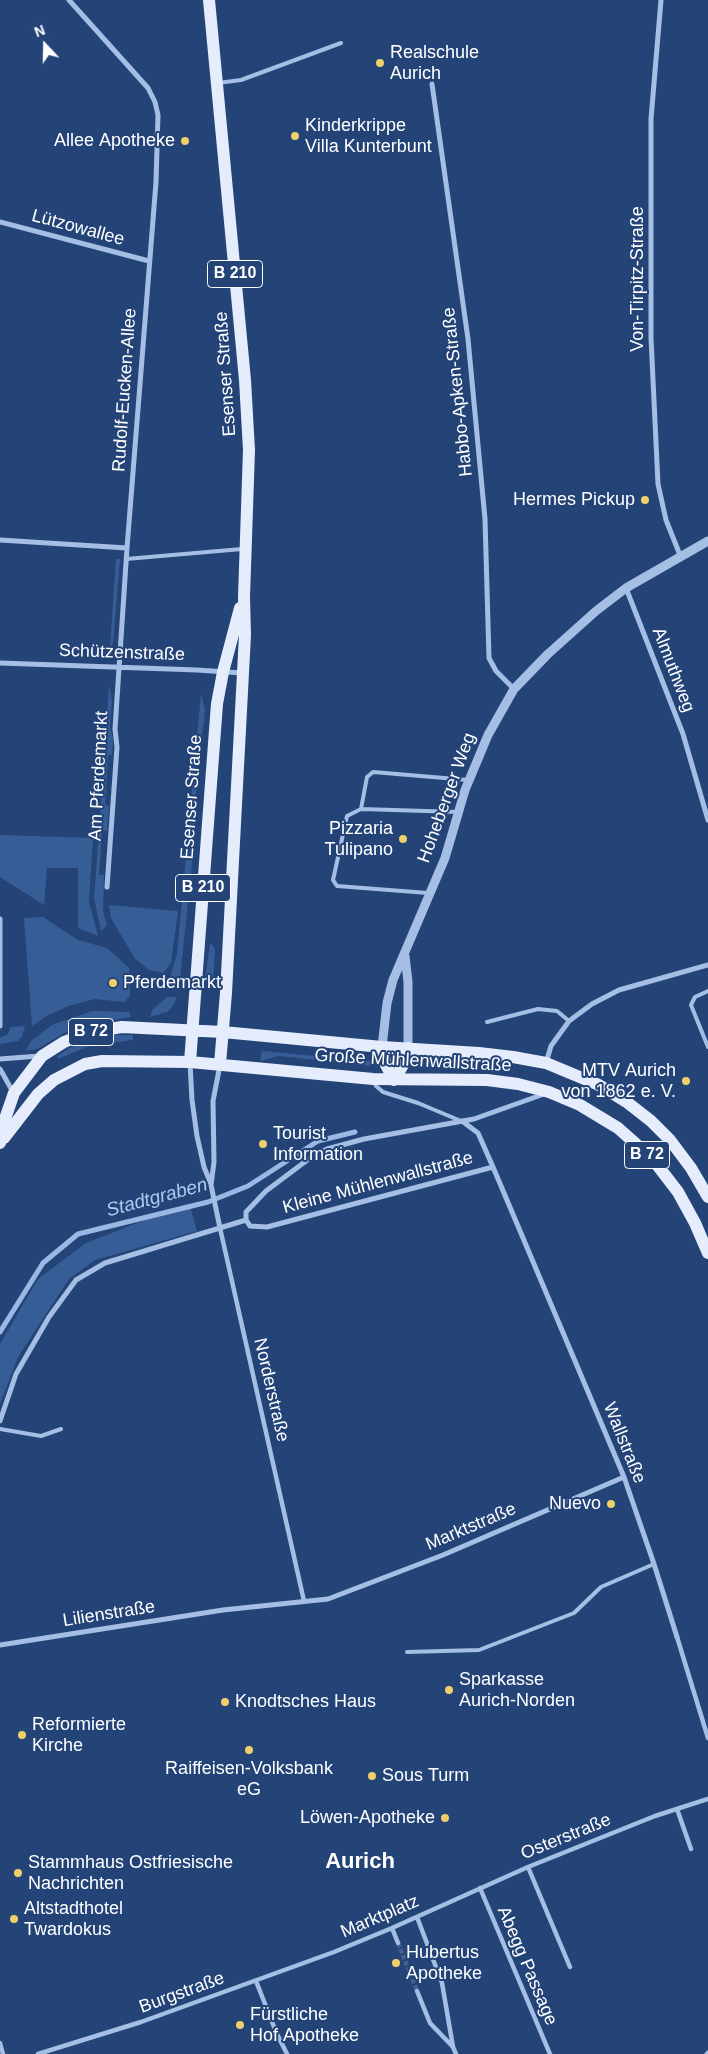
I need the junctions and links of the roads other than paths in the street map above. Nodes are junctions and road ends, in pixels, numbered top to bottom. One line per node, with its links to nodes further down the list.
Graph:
1 (69, 0): 8 (street, Rudolf-Eucken-Allee)
2 (209, 0): 5 (main road, Esenser Straße / B 210)
3 (661, 0): 13 (street, Von-Tirpitz-Straße)
4 (341, 43): 5 (lane)
5 (216, 83): 12 (main road, Esenser Straße / B 210)
6 (432, 84): 21 (street, Habbo-Apken-Straße)
7 (0, 222): 8 (street, Lützowallee)
8 (149, 261): 11 (street, Rudolf-Eucken-Allee)
9 (0, 540): 11 (street)
10 (708, 541): 13 (street, Hoheberger Weg)
11 (127, 548): 14 (street, Rudolf-Eucken-Allee)
12 (247, 549): 14 (lane); 16 (main road, Esenser Straße / B 210)
13 (680, 555): 15 (street, Hoheberger Weg)
14 (126, 559): 18 (street, Rudolf-Eucken-Allee)
15 (626, 588): 21 (street, Hoheberger Weg); 25 (street, Almuthweg)
16 (244, 597): 19 (main road, Esenser Straße / B 210); 20 (main road, Esenser Straße / B 210)
17 (0, 663): 18 (street, Schützenstraße)
18 (119, 667): 19 (street, Schützenstraße); 26 (street, Am Pferdemarkt)
19 (223, 672): 20 (street, Schützenstraße); 35 (main road, Esenser Straße / B 210)
20 (243, 673): 36 (main road, Esenser Straße / B 210)
21 (514, 689): 22 (street, Hoheberger Weg)
22 (469, 780): 23 (lane); 24 (street, Hoheberger Weg)
23 (361, 809): 24 (lane); 27 (lane)
24 (458, 812): 27 (street, Hoheberger Weg)
25 (708, 820)
26 (107, 887)
27 (430, 893): 29 (street, Hoheberger Weg)
28 (0, 919): 34 (street)
29 (405, 955): 37 (street, Hoheberger Weg); 39 (street, Hoheberger Weg)
30 (708, 965): 32 (street)
31 (708, 991): 38 (lane)
32 (569, 1021): 33 (lane); 43 (street)
33 (487, 1022)
34 (0, 1026)
35 (191, 1030): 36 (main road, Große Mühlenwallstraße / B 72); 40 (main road, B 72); 42 (main road, Esenser Straße / B 210)
36 (224, 1032): 37 (main road, Große Mühlenwallstraße / B 72); 44 (main road, Esenser Straße / B 210)
37 (382, 1047): 39 (main road, Große Mühlenwallstraße / B 72); 47 (main road, Hoheberger Weg)
38 (708, 1047)
39 (408, 1048): 43 (main road, Große Mühlenwallstraße / B 72); 47 (main road, Hoheberger Weg)
40 (42, 1056): 41 (street); 49 (main road, B 72)
41 (0, 1058)
42 (190, 1062): 44 (main road, Große Mühlenwallstraße / B 72); 51 (main road, B 72); 53 (street, Norderstraße)
43 (546, 1063): 54 (main road, Große Mühlenwallstraße / B 72)
44 (220, 1064): 46 (main road, Große Mühlenwallstraße / B 72); 53 (street, Norderstraße)
45 (0, 1069): 49 (street)
46 (373, 1079): 47 (main road, Große Mühlenwallstraße / B 72); 50 (lane)
47 (394, 1080): 48 (main road, Große Mühlenwallstraße / B 72)
48 (549, 1092): 50 (street, Kleine Mühlenwallstraße); 57 (main road, Große Mühlenwallstraße / B 72)
49 (14, 1093): 51 (main road, B 72)
50 (462, 1121): 52 (street, Kleine Mühlenwallstraße); 55 (street, Kleine Mühlenwallstraße)
51 (0, 1144)
52 (493, 1167): 55 (street, Kleine Mühlenwallstraße); 61 (street, Wallstraße)
53 (211, 1186): 56 (street, Norderstraße)
54 (708, 1197)
55 (246, 1220): 56 (street)
56 (220, 1228): 58 (street); 63 (street, Norderstraße)
57 (708, 1253)
58 (0, 1421)
59 (0, 1429): 60 (lane)
60 (61, 1429)
61 (624, 1478): 62 (street, Wallstraße); 63 (street, Marktstraße)
62 (654, 1564): 64 (street, Wallstraße); 66 (lane)
63 (304, 1601): 65 (street, Lilienstraße)
64 (678, 1637): 67 (street, Wallstraße)
65 (0, 1645)
66 (407, 1652)
67 (708, 1738)
68 (708, 1799): 69 (street, Osterstraße)
69 (677, 1809): 70 (street); 71 (street, Osterstraße)
70 (691, 1849)
71 (528, 1867): 72 (street, Osterstraße); 78 (street)
72 (480, 1888): 73 (street, Osterstraße); 87 (street, Abegg Passage)
73 (437, 1907): 74 (street, Marktplatz)
74 (416, 1917): 75 (street, Marktplatz); 82 (street)
75 (392, 1928): 76 (street); 77 (street, Marktplatz)
76 (398, 1943)
77 (334, 1952): 79 (street, Burgstraße)
78 (570, 1967)
79 (256, 1981): 84 (street, Burgstraße); 85 (street)
80 (417, 1991): 82 (street)
81 (0, 2043): 83 (street)
82 (453, 2047): 86 (street)
83 (3, 2054)
84 (38, 2054)
85 (287, 2054)
86 (456, 2054)
87 (550, 2054)

